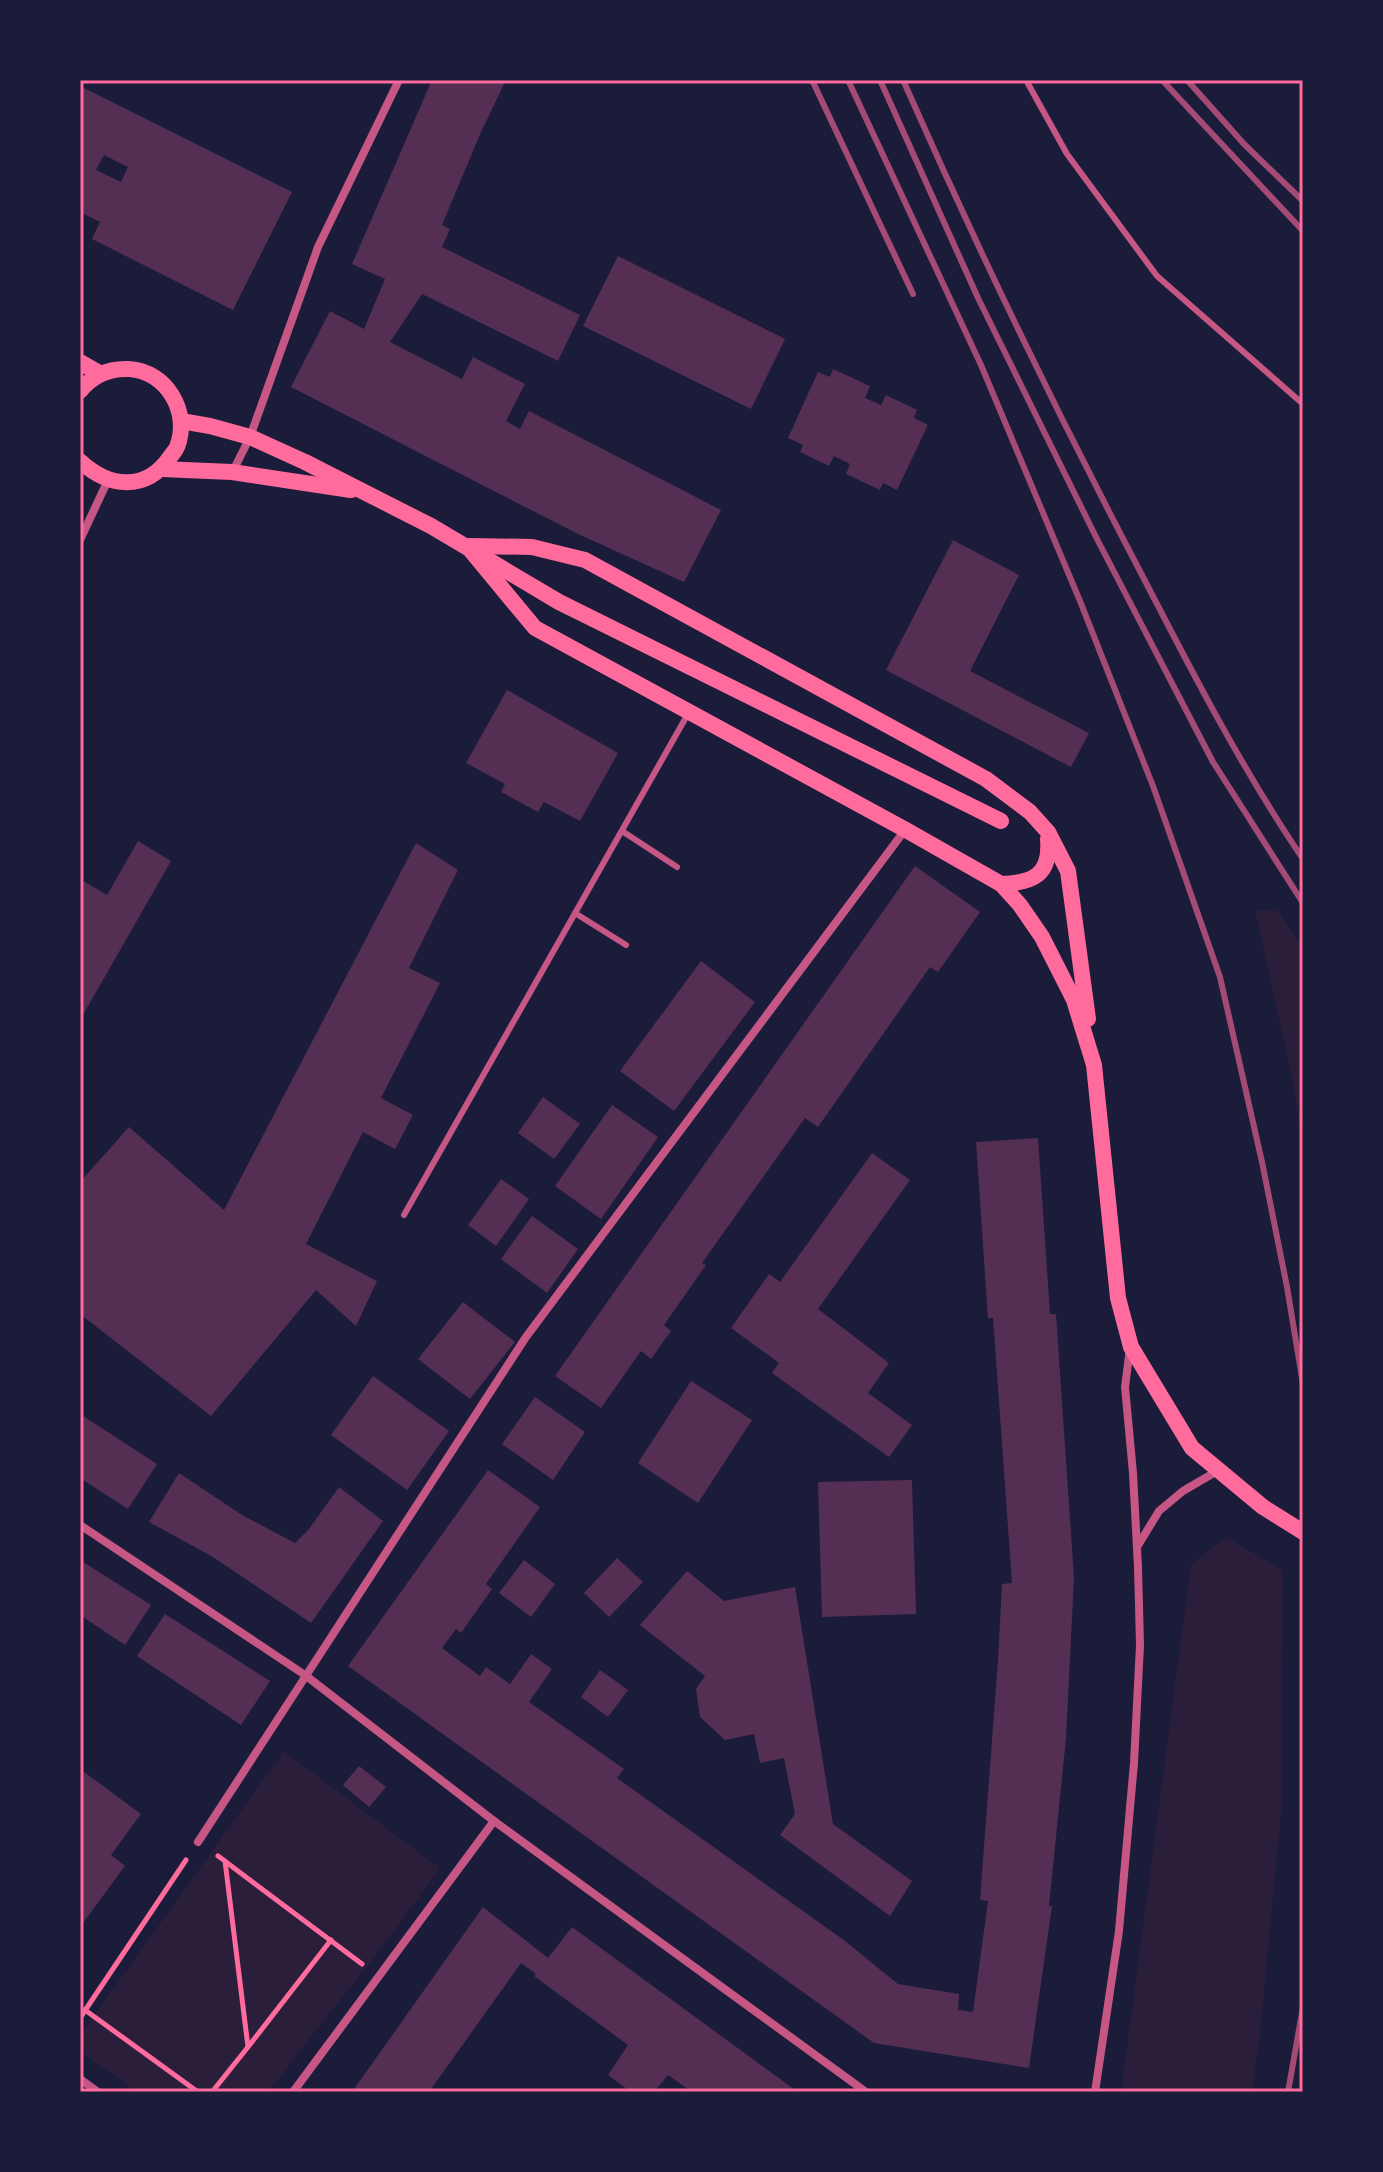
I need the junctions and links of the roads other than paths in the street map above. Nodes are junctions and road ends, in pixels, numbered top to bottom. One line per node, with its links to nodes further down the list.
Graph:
1 (399, 80): 8 (street)
2 (1026, 80): 6 (lane)
3 (80, 362): 4 (main road)
4 (101, 374): 5 (main road); 7 (main road)
5 (80, 391)
6 (1303, 404)
7 (181, 421): 8 (main road); 10 (main road)
8 (250, 437): 11 (street); 13 (main road)
9 (80, 461): 12 (main road)
10 (162, 469): 11 (main road); 12 (main road)
11 (232, 472): 13 (main road)
12 (108, 480): 14 (street)
13 (365, 493): 15 (main road)
14 (80, 540)
15 (467, 546): 16 (main road); 17 (main road); 20 (main road)
16 (689, 712): 18 (main road); 19 (lane)
17 (1001, 821)
18 (906, 830): 22 (main road); 32 (street)
19 (622, 831): 21 (lane); 23 (lane)
20 (1048, 832): 22 (main road); 25 (main road)
21 (677, 867)
22 (1001, 884): 25 (main road)
23 (575, 913): 24 (lane); 26 (lane)
24 (626, 945)
25 (1094, 1065): 27 (main road)
26 (404, 1215)
27 (1131, 1347): 28 (main road); 31 (street)
28 (1219, 1470): 30 (main road); 31 (street)
29 (80, 1525): 32 (street)
30 (1303, 1532)
31 (1137, 1547): 39 (street)
32 (305, 1675): 33 (street); 34 (street)
33 (494, 1821): 37 (street); 38 (street)
34 (198, 1842)
35 (80, 2079): 36 (street)
36 (98, 2092)
37 (293, 2092)
38 (866, 2092)
39 (1095, 2092)

